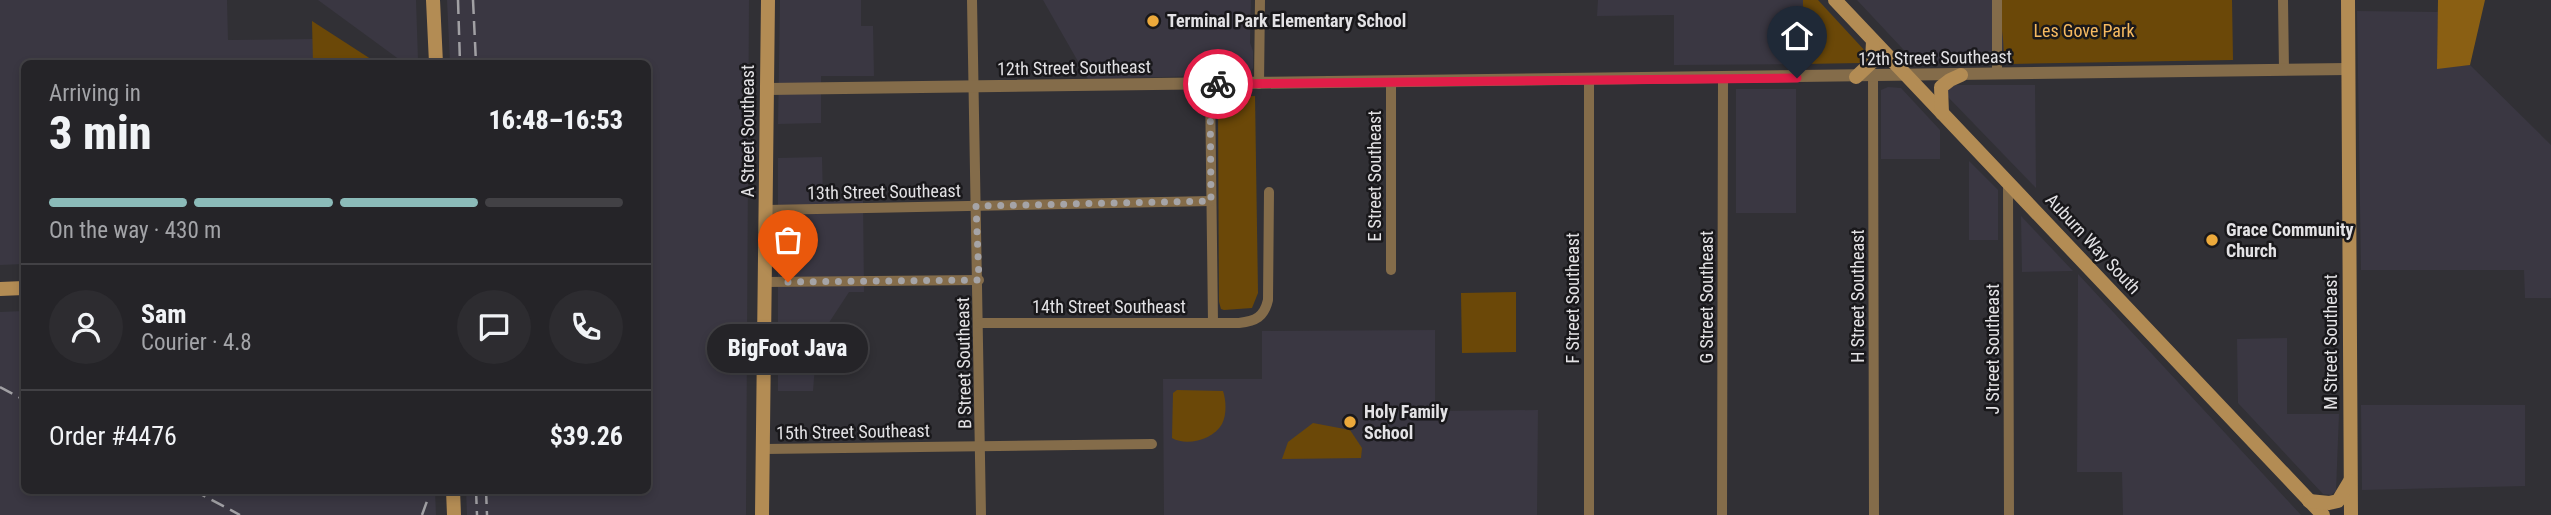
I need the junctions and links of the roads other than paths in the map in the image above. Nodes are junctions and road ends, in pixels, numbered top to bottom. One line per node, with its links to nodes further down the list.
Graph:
1 (433, 0): 10 (main road)
2 (768, 0): 24 (main road, A Street Southeast)
3 (972, 0): 23 (street, B Street Southeast)
4 (1260, 0): 22 (street)
5 (1835, 0): 9 (main road, Auburn Way South)
6 (1997, 0): 13 (street)
7 (2283, 0): 12 (street)
8 (2348, 0): 11 (main road, M Street Southeast)
9 (1873, 41): 15 (main road); 17 (main road, Auburn Way South)
10 (436, 60)
11 (2348, 69): 12 (street, 12th Street Southeast); 41 (main road, M Street Southeast)
12 (2284, 70): 13 (street, 12th Street Southeast)
13 (1997, 74): 14 (street, 12th Street Southeast)
14 (1961, 75): 17 (street, 12th Street Southeast); 25 (main road)
15 (1856, 76): 16 (street, 12th Street Southeast); 18 (street, 12th Street Southeast)
16 (1873, 76): 17 (street, 12th Street Southeast); 49 (street, H Street Southeast)
17 (1906, 76): 25 (main road, Auburn Way South)
18 (1723, 79): 19 (street, 12th Street Southeast); 48 (street, G Street Southeast)
19 (1589, 80): 20 (street, 12th Street Southeast); 47 (street, F Street Southeast)
20 (1391, 82): 22 (street, 12th Street Southeast); 31 (street, E Street Southeast)
21 (1210, 84): 22 (street, 12th Street Southeast); 23 (street, 12th Street Southeast); 28 (street)
22 (1259, 84)
23 (974, 87): 24 (street, 12th Street Southeast); 29 (street, B Street Southeast)
24 (767, 89): 30 (main road, A Street Southeast)
25 (1942, 113): 26 (main road, Auburn Way South)
26 (2008, 183): 43 (main road, Auburn Way South); 50 (street, J Street Southeast)
27 (1269, 192): 37 (street, 14th Street Southeast)
28 (1211, 201): 29 (street, 13th Street Southeast); 37 (street)
29 (976, 206): 30 (street, 13th Street Southeast); 32 (street, B Street Southeast)
30 (766, 210): 33 (main road, A Street Southeast)
31 (1391, 270)
32 (979, 280): 33 (street); 36 (street, B Street Southeast)
33 (766, 282): 40 (main road, A Street Southeast)
34 (21, 288): 35 (main road)
35 (0, 289)
36 (979, 323): 37 (street, 14th Street Southeast); 39 (street, B Street Southeast)
37 (1213, 323)
38 (1152, 444): 39 (street, 15th Street Southeast)
39 (981, 446): 40 (street, 15th Street Southeast); 46 (street, B Street Southeast)
40 (765, 449): 45 (main road, A Street Southeast)
41 (2351, 480): 43 (main road); 52 (main road, M Street Southeast)
42 (453, 494): 44 (main road)
43 (2309, 500): 51 (main road, Auburn Way South)
44 (454, 515)
45 (762, 515)
46 (981, 515)
47 (1589, 515)
48 (1722, 515)
49 (1874, 515)
50 (2009, 515)
51 (2323, 515)
52 (2351, 515)

